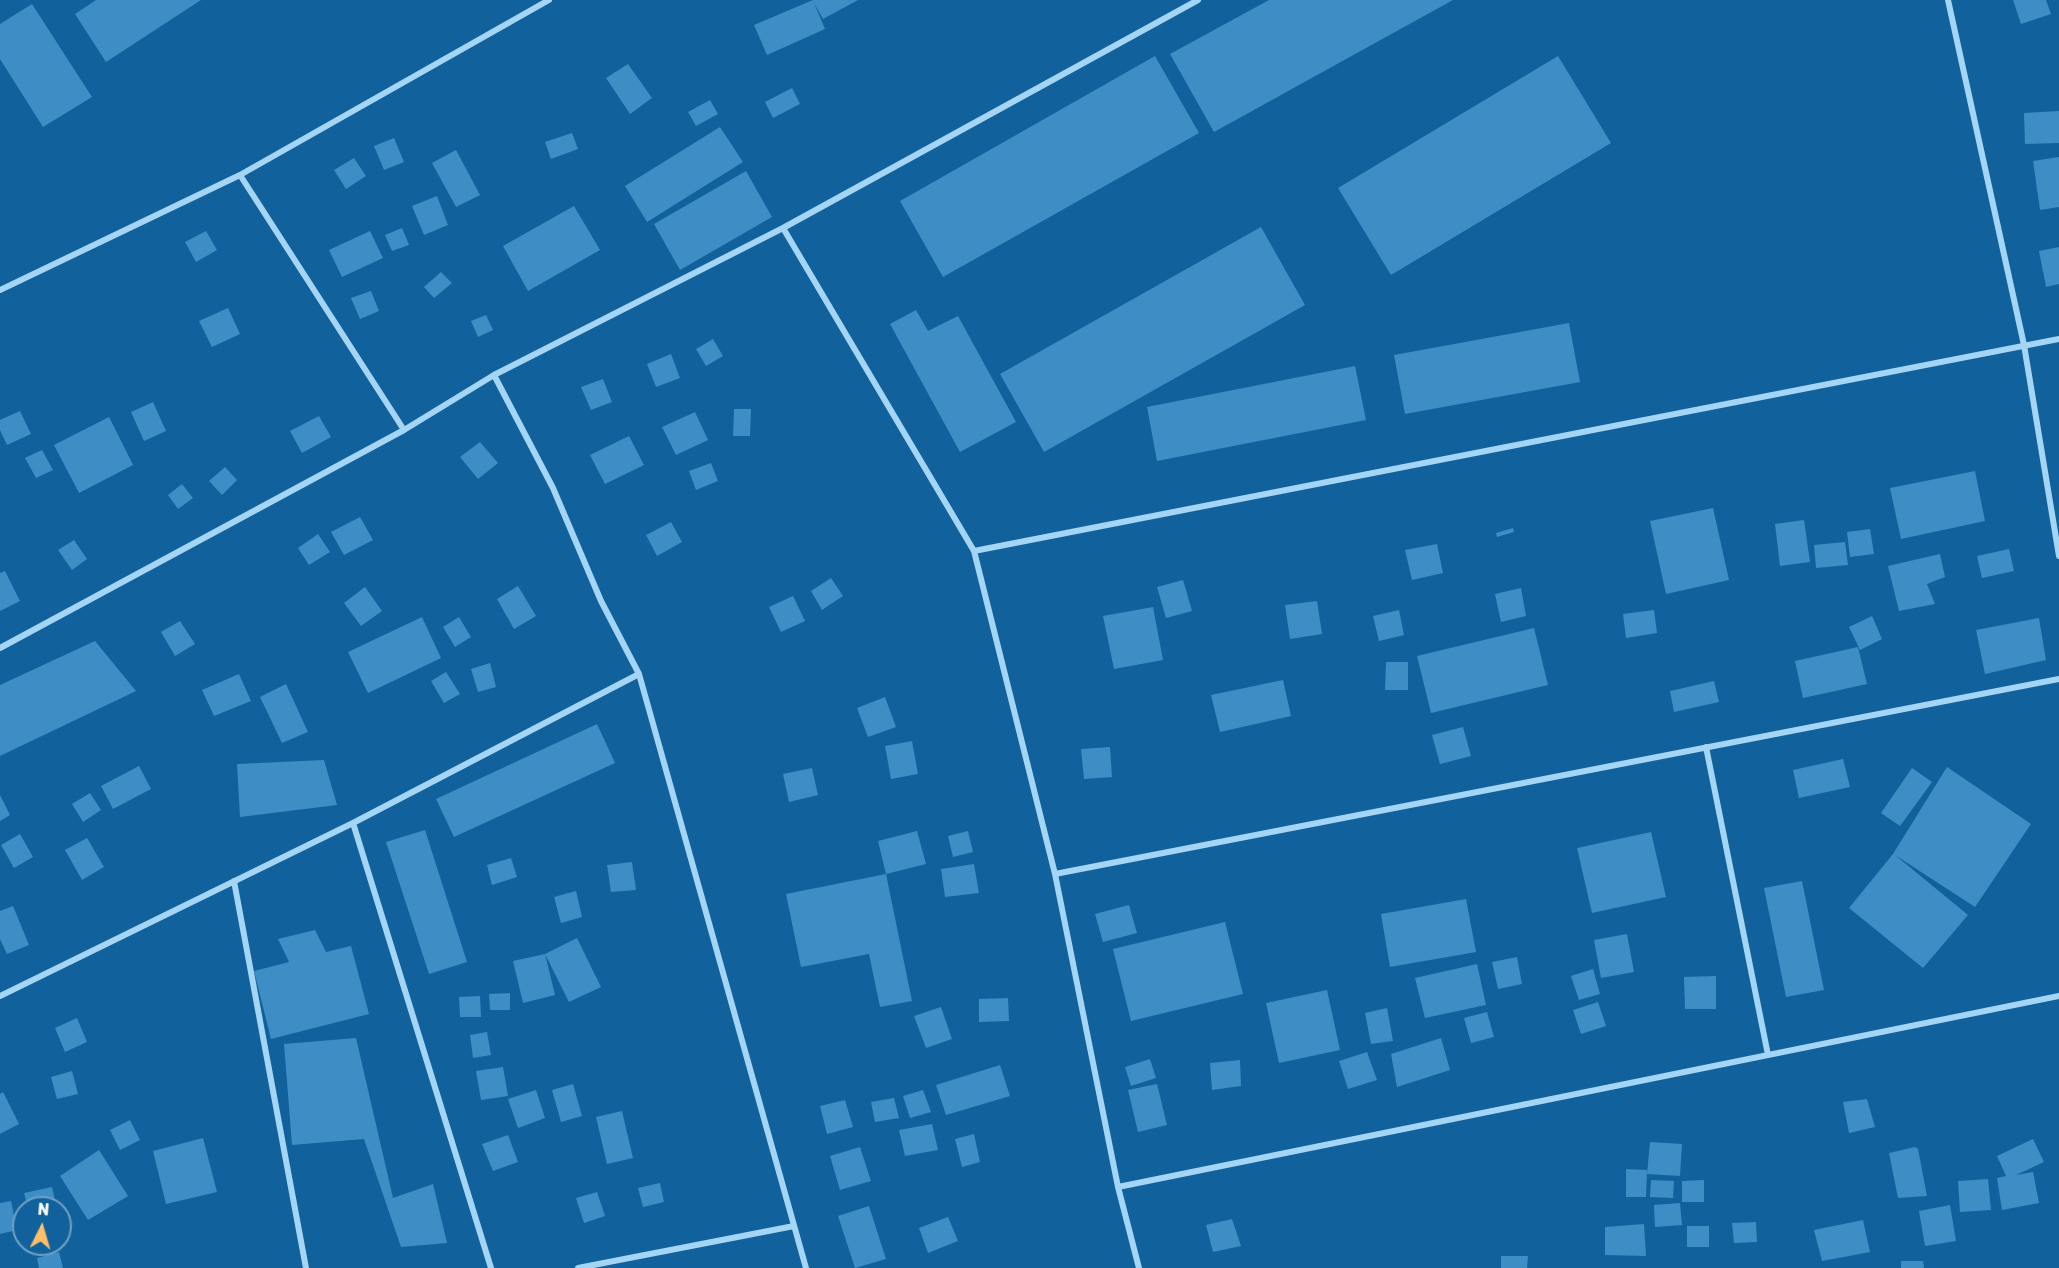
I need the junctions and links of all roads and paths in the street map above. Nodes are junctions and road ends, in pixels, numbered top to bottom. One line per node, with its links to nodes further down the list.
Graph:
1 (549, 0): 4 (street)
2 (1198, 0): 5 (street)
3 (1948, 0): 8 (street)
4 (240, 175): 6 (street); 10 (street)
5 (783, 228): 9 (street); 11 (street)
6 (0, 290)
7 (2059, 339): 8 (street)
8 (2024, 345): 11 (street); 12 (street)
9 (495, 375): 10 (street); 14 (street)
10 (404, 430): 13 (street)
11 (974, 551): 18 (street)
12 (2059, 556)
13 (0, 648)
14 (639, 674): 17 (street); 24 (street)
15 (2059, 679): 16 (street)
16 (1706, 747): 18 (street); 22 (street)
17 (353, 823): 19 (street); 26 (street)
18 (1055, 874): 23 (street)
19 (234, 881): 20 (street); 25 (street)
20 (0, 996)
21 (2059, 996): 22 (street)
22 (1768, 1055): 23 (street)
23 (1118, 1186): 29 (street)
24 (794, 1226): 27 (street); 28 (street)
25 (306, 1268)
26 (491, 1268)
27 (578, 1268)
28 (806, 1268)
29 (1139, 1268)

